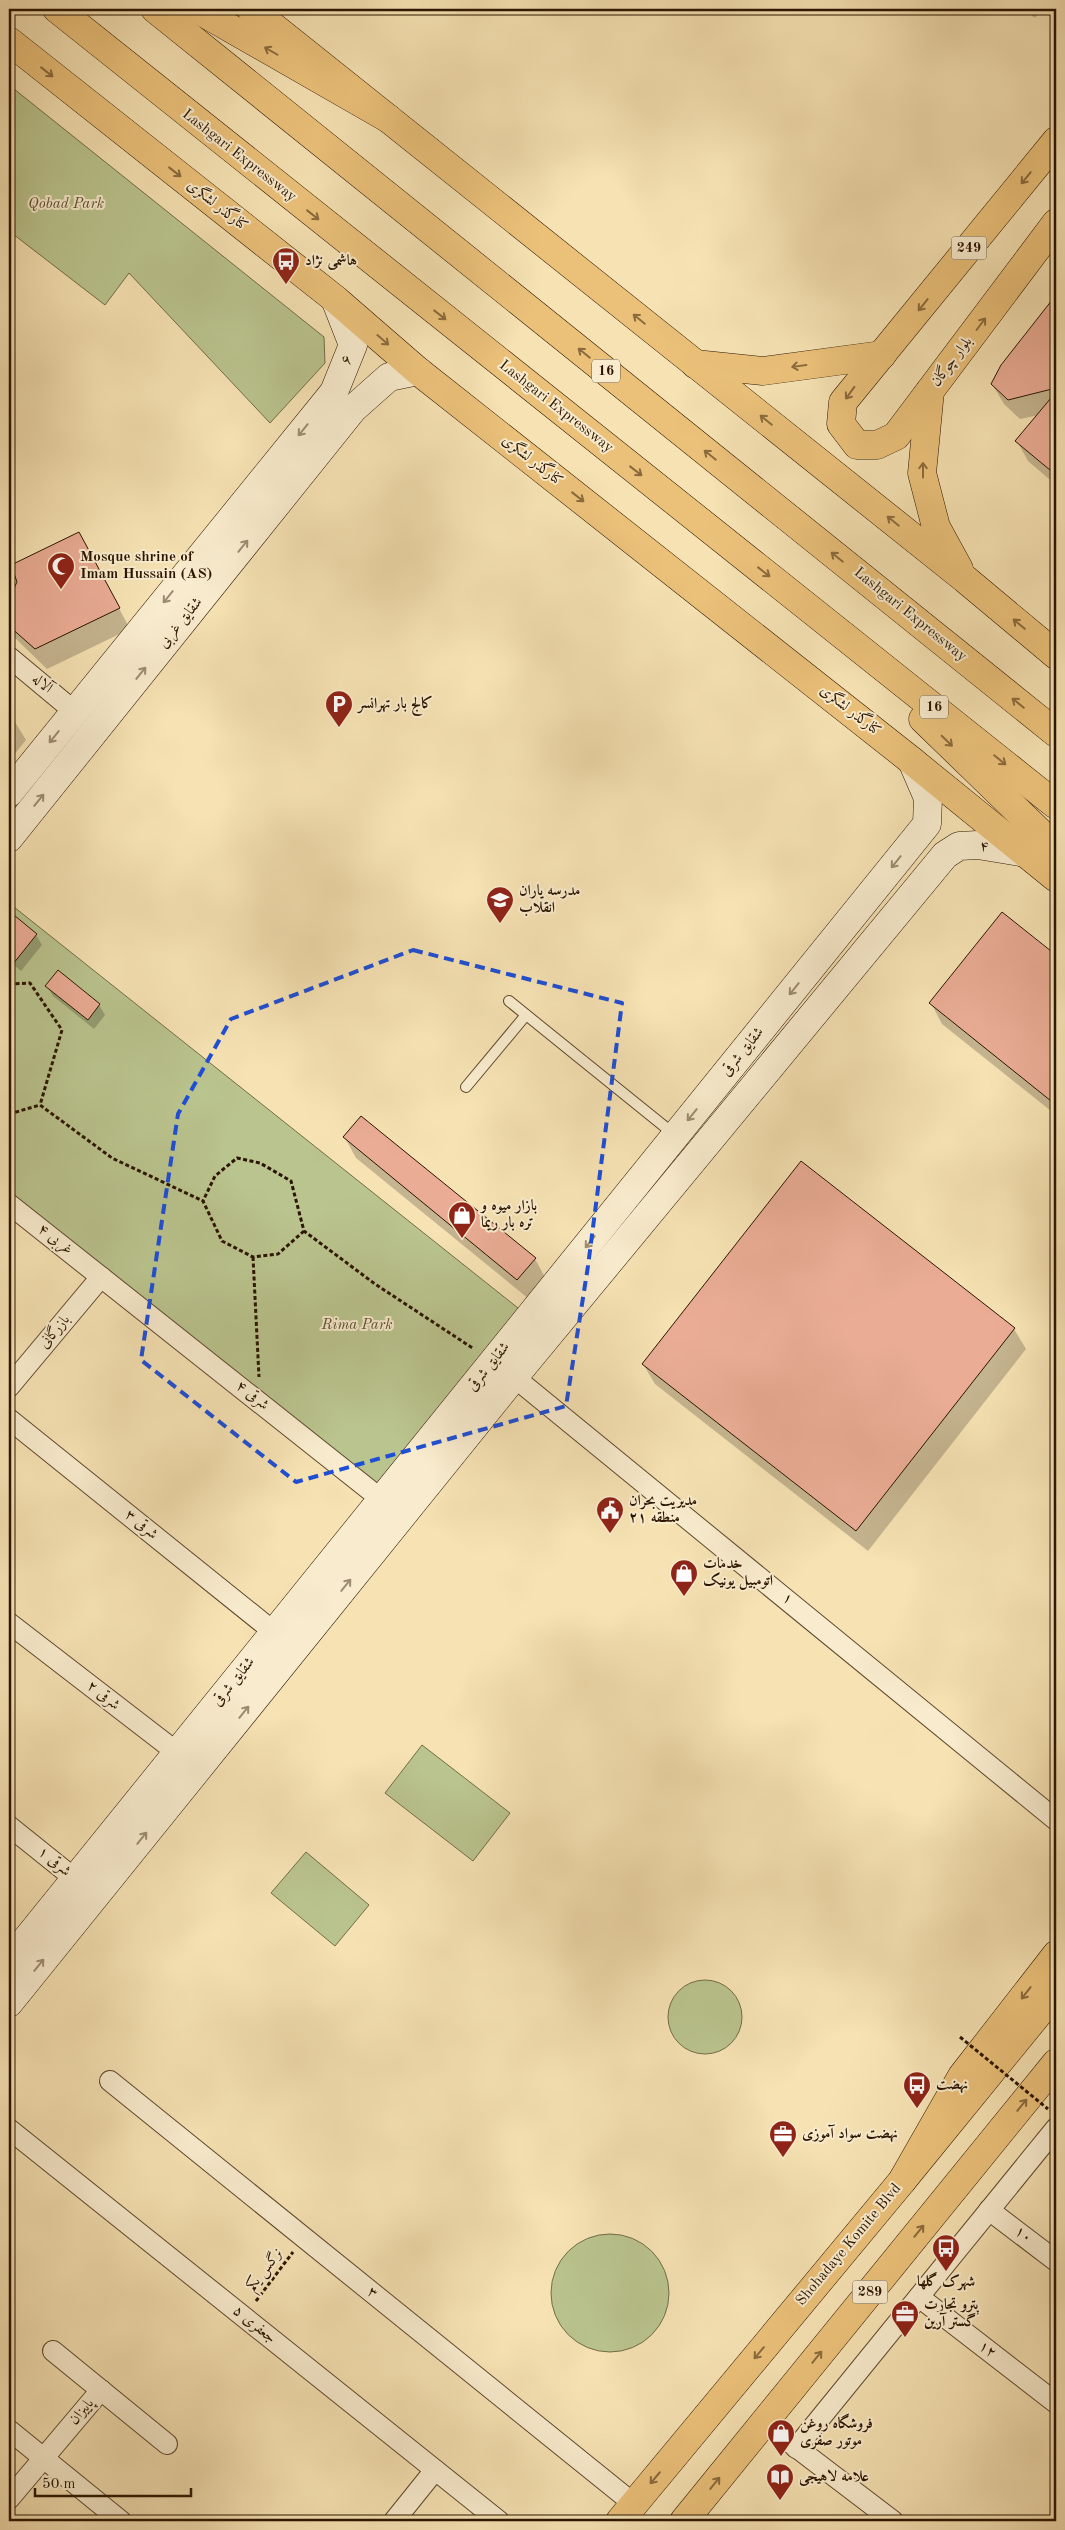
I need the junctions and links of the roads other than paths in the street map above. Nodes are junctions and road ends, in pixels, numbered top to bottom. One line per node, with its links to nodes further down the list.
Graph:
1 (34, 9): 7 (main road)
2 (57, 9): 7 (main road, Lashgari Expressway / 16)
3 (155, 9): 24 (main road, Lashgari Expressway / 16, one-way to 3)
4 (197, 9): 8 (main road, one-way to 4)
5 (251, 9): 8 (main road)
6 (9, 41): 11 (main road, کنارگذر لشگری, one-way to 11)
7 (191, 118): 18 (main road, Lashgari Expressway / 16, one-way to 18)
8 (389, 119): 13 (main road, one-way to 8)
9 (1056, 141): 12 (main road, 249, one-way to 12)
10 (1056, 223): 15 (main road, بلوار چوگان, one-way to 10)
11 (336, 299): 14 (main road, کنارگذر لشگری, one-way to 14); 16 (street, ۶)
12 (882, 356): 13 (main road, one-way to 13); 15 (main road, one-way to 15)
13 (695, 364): 17 (main road, one-way to 13)
14 (418, 370): 16 (street); 25 (main road, کنارگذر لشگری, one-way to 25)
15 (930, 391): 17 (main road, بلوار چوگان, one-way to 15)
16 (344, 401): 19 (street, شقایق غربی, one-way to 19); 20 (street, شقایق غربی, one-way to 16)
17 (965, 579): 21 (main road, one-way to 17)
18 (811, 610): 27 (main road, Lashgari Expressway / 16, one-way to 27); 29 (main road, one-way to 29)
19 (138, 634): 20 (street); 23 (street, شقایق غربی)
20 (159, 651): 28 (street, شقایق غربی, one-way to 20)
21 (1056, 655)
22 (9, 657): 23 (street, آلاله)
23 (75, 712): 26 (street, شقایق غربی, one-way to 26)
24 (1056, 733)
25 (912, 761): 30 (main road, کنارگذر لشگری); 36 (street, شقایق شرقی, one-way to 36)
26 (9, 793)
27 (1056, 805)
28 (9, 838)
29 (1056, 848)
30 (1026, 853): 31 (street, ۴); 32 (main road, کنارگذر لشگری)
31 (945, 855): 39 (street, شقایق شرقی)
32 (1056, 878)
33 (509, 1001): 34 (lane)
34 (526, 1015): 35 (lane); 36 (lane)
35 (466, 1087)
36 (676, 1136): 39 (street, شقایق شرقی, one-way to 39)
37 (9, 1204): 38 (street, ۴ غربی)
38 (101, 1277): 40 (street, بازرگانی); 42 (street, ۴ شرقی)
39 (504, 1369): 42 (street, شقایق شرقی); 46 (street, ۱)
40 (9, 1387)
41 (9, 1419): 44 (street, ۳ شرقی)
42 (392, 1507): 44 (street, شقایق شرقی); 45 (street, شقایق شرقی, one-way to 42)
43 (9, 1624): 45 (street, ۲ شرقی)
44 (274, 1632): 45 (street, شقایق شرقی)
45 (187, 1761): 48 (street, شقایق شرقی); 52 (street, شقایق شرقی, one-way to 45)
46 (1056, 1820)
47 (9, 1826): 48 (street, ۱ شرقی)
48 (75, 1879): 50 (street, شقایق شرقی)
49 (1056, 1955): 57 (main road, Shohadaye Komite Blvd, one-way to 57)
50 (9, 1961)
51 (1056, 1992): 57 (main road)
52 (9, 2002)
53 (1056, 2063): 64 (main road, 289, one-way to 53)
54 (110, 2081): 71 (street, ۳)
55 (1056, 2128): 58 (street)
56 (9, 2130): 69 (street, جعفری ۵)
57 (902, 2181): 71 (main road, Shohadaye Komite Blvd, one-way to 71)
58 (989, 2210): 59 (street, ۱۰); 60 (street)
59 (1056, 2261)
60 (918, 2297): 63 (street, ۱۲); 67 (street)
61 (53, 2351): 62 (street, پاییزان)
62 (101, 2390): 66 (street); 68 (street, پاییزان)
63 (1056, 2403)
64 (763, 2422): 67 (street); 75 (main road, 289, one-way to 64)
65 (9, 2430): 68 (street)
66 (167, 2444)
67 (796, 2448): 76 (street)
68 (43, 2458): 70 (street, پاییزان); 72 (street)
69 (435, 2470): 73 (street); 74 (street, جعفری ۵)
70 (9, 2499)
71 (627, 2513)
72 (122, 2521)
73 (394, 2521)
74 (499, 2521)
75 (684, 2521)
76 (893, 2521)

